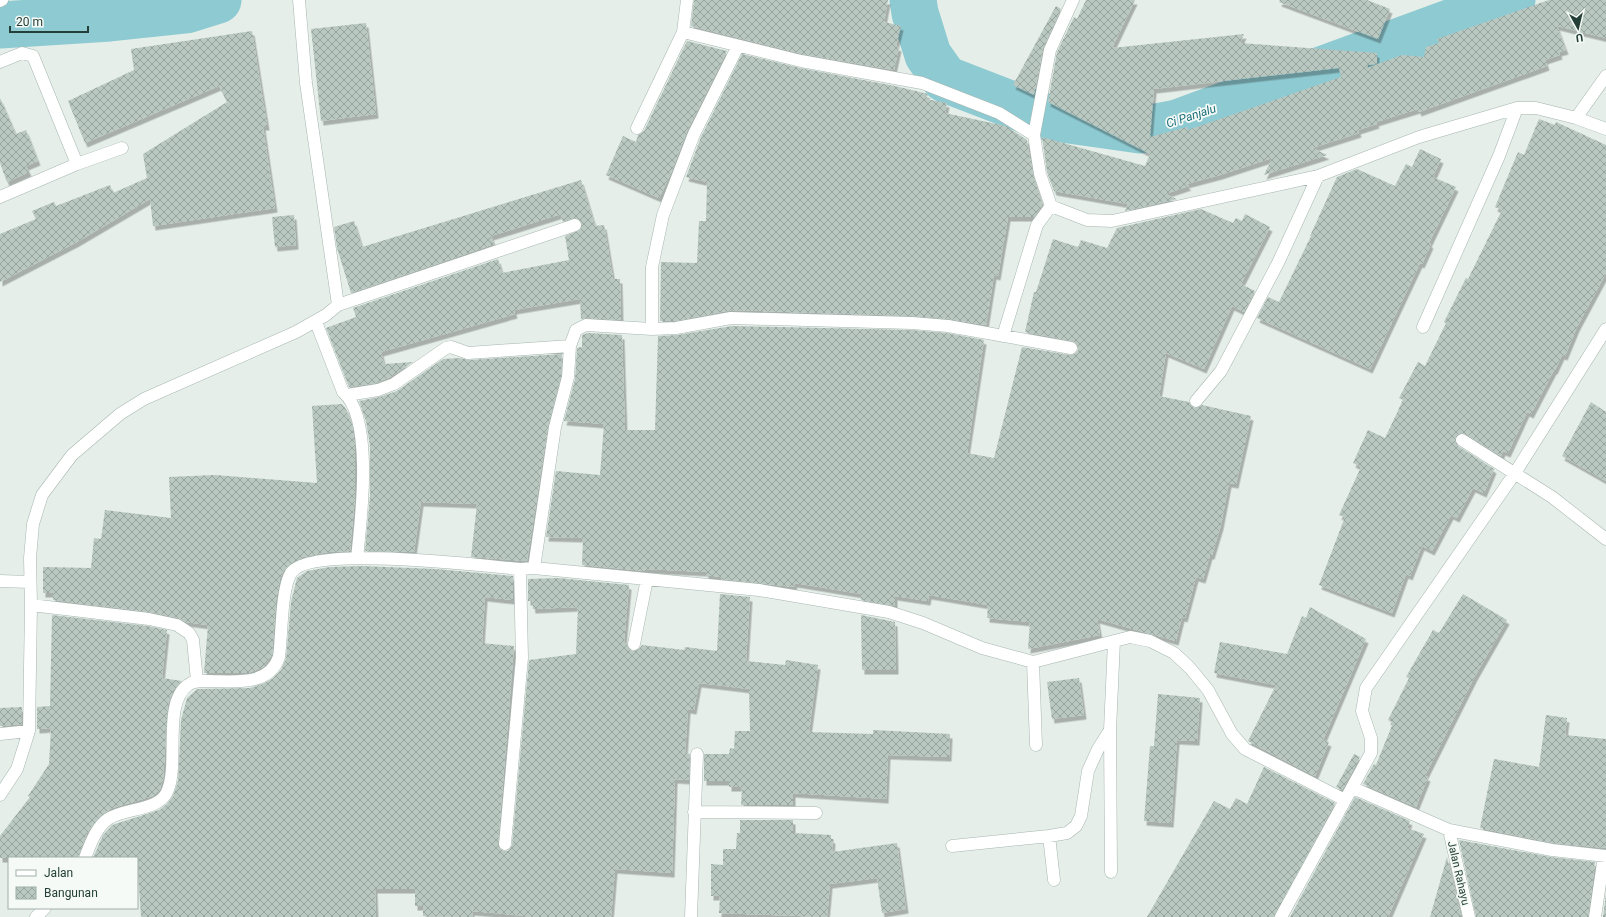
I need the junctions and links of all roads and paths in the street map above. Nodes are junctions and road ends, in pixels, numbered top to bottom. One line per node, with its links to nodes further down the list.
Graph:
1 (299, 0): 19 (street)
2 (687, 0): 4 (street)
3 (1074, 0): 12 (street)
4 (683, 32): 5 (street); 10 (street)
5 (738, 46): 12 (street); 22 (street)
6 (0, 62): 14 (street)
7 (1606, 76): 9 (street)
8 (1517, 108): 9 (street); 15 (street); 21 (street)
9 (1576, 118): 11 (street)
10 (637, 128)
11 (1606, 129)
12 (1034, 132): 17 (street)
13 (122, 148): 14 (street)
14 (77, 164): 16 (street)
15 (1318, 176): 17 (street); 28 (street)
16 (0, 197)
17 (1051, 206): 24 (street)
18 (575, 225): 19 (street)
19 (338, 304): 20 (street)
20 (316, 322): 27 (street); 37 (street)
21 (1423, 327)
22 (652, 329): 24 (street); 25 (street)
23 (1606, 329): 30 (street)
24 (1003, 336): 26 (street)
25 (570, 346): 27 (street); 33 (street)
26 (1070, 348)
27 (347, 395): 32 (street)
28 (1196, 401)
29 (1462, 440): 30 (street)
30 (1516, 473): 31 (street); 48 (street)
31 (1606, 539)
32 (357, 558): 34 (street); 42 (street)
33 (534, 568): 34 (street); 35 (street)
34 (520, 569): 55 (street)
35 (647, 579): 40 (street); 41 (street)
36 (0, 581): 37 (street)
37 (30, 582): 38 (street)
38 (31, 605): 42 (street); 44 (street)
39 (1114, 640): 41 (street); 43 (street); 50 (street)
40 (634, 644)
41 (1033, 662): 46 (street)
42 (197, 681): 58 (street)
43 (1110, 730): 54 (street); 59 (street)
44 (29, 731): 45 (street); 49 (street)
45 (0, 734)
46 (1036, 744)
47 (697, 754): 51 (street)
48 (1353, 788): 50 (street); 53 (street)
49 (0, 795)
50 (1345, 800): 64 (street)
51 (694, 812): 52 (street); 63 (street)
52 (816, 813)
53 (1449, 830): 57 (street); 65 (street, Jalan Rahayu)
54 (1049, 836): 56 (street); 60 (street)
55 (505, 844)
56 (952, 846)
57 (1605, 856): 66 (street)
58 (85, 857)
59 (1111, 872)
60 (1054, 880)
61 (44, 909): 62 (street)
62 (36, 917)
63 (691, 917)
64 (1281, 917)
65 (1469, 917)
66 (1595, 917)

